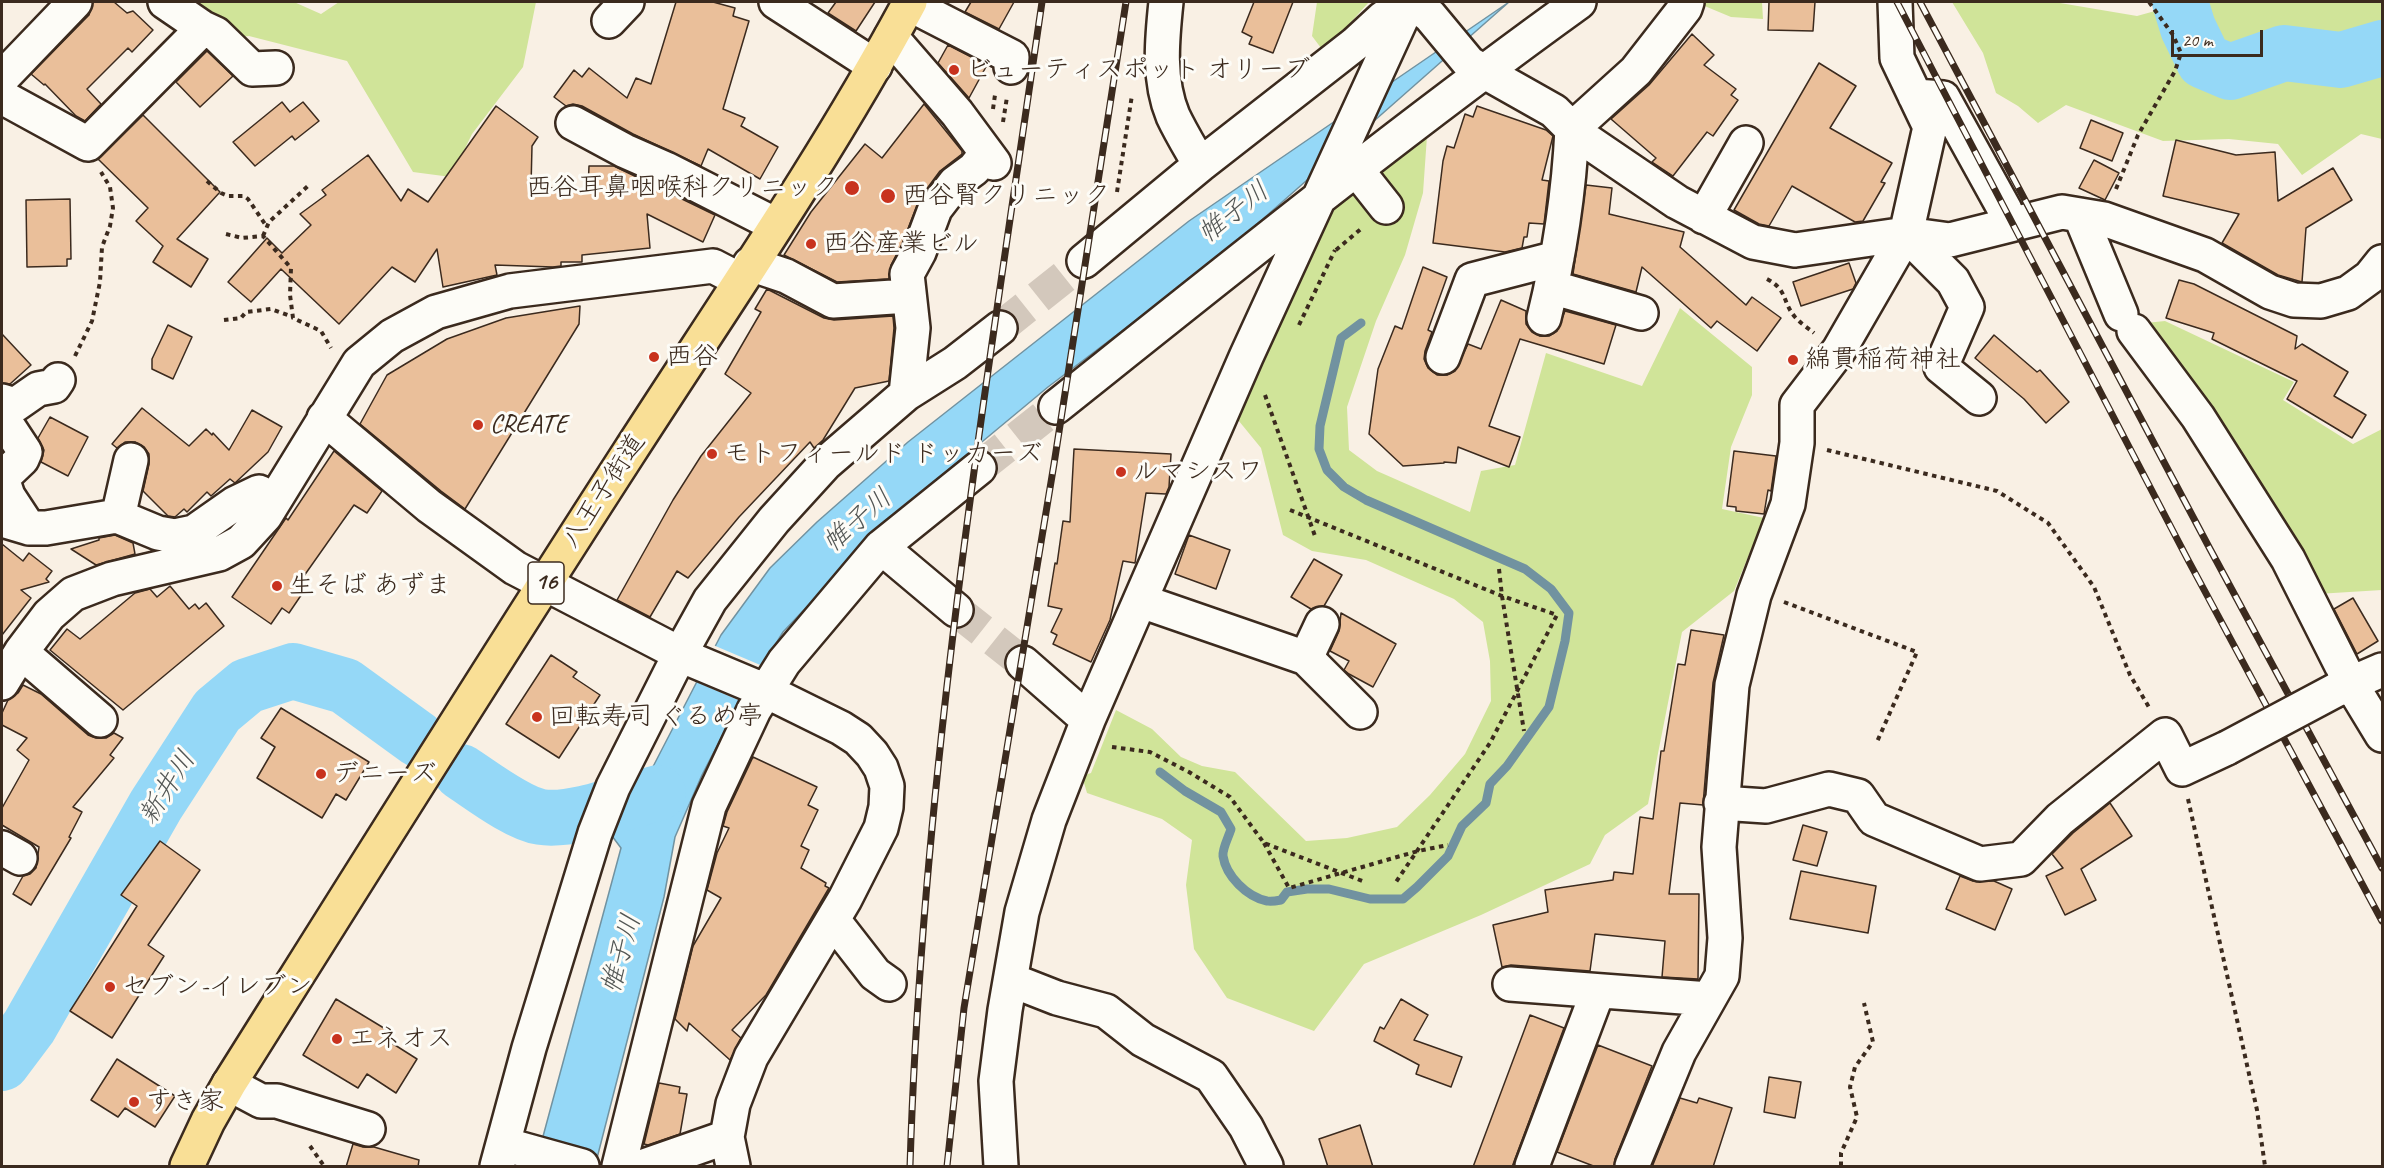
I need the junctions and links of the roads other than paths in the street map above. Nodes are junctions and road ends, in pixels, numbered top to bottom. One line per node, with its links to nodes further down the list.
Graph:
1 (75, 2): 16 (street)
2 (165, 2): 10 (street)
3 (776, 2): 12 (street)
4 (1166, 2): 22 (street)
5 (1579, 2): 14 (street)
6 (1687, 2): 20 (street)
7 (1895, 2): 17 (street)
8 (909, 3): 11 (highway, 八王子街道 / 16); 13 (street)
9 (1414, 5): 14 (street); 22 (street); 24 (street)
10 (203, 28): 15 (street); 18 (street)
11 (891, 37): 12 (highway, 八王子街道 / 16); 35 (street)
12 (875, 66): 29 (highway, 八王子街道 / 16)
13 (1011, 67)
14 (1476, 67): 20 (street); 23 (street)
15 (276, 68)
16 (2, 78)
17 (1915, 96): 26 (street); 30 (street)
18 (2, 97)
19 (573, 123): 29 (street)
20 (1572, 129): 27 (street); 34 (street)
21 (1746, 143): 27 (street)
22 (1200, 165): 31 (street)
23 (1356, 169): 24 (street); 25 (street)
24 (1322, 189): 43 (street); 53 (street)
25 (1386, 207)
26 (2005, 210)
27 (1704, 217): 30 (street)
28 (2092, 217): 30 (street); 32 (street); 62 (street)
29 (776, 225): 33 (highway, 八王子街道 / 16)
30 (1906, 234): 41 (street); 68 (street)
31 (1084, 261)
32 (2382, 262)
33 (745, 272): 35 (street); 45 (street); 52 (highway, 八王子街道 / 16)
34 (1551, 288): 36 (street); 38 (street)
35 (908, 296): 40 (street)
36 (1641, 313)
37 (1000, 328): 40 (street)
38 (1443, 357)
39 (58, 380): 42 (street)
40 (906, 394): 57 (street)
41 (1979, 398)
42 (2, 401)
43 (1056, 407)
44 (2, 417): 50 (street)
45 (324, 418): 48 (street); 52 (street)
46 (131, 460): 49 (street)
47 (979, 468): 51 (street)
48 (274, 500): 49 (street); 56 (street)
49 (118, 517): 50 (street)
50 (15, 524)
51 (881, 547): 54 (street); 63 (street)
52 (545, 584): 57 (street); 75 (highway, 八王子街道 / 16)
53 (1141, 601): 58 (street); 66 (street)
54 (956, 610)
55 (1322, 624): 58 (street)
56 (21, 652): 61 (street); 65 (street)
57 (686, 657): 63 (street); 78 (street)
58 (1306, 658): 64 (street)
59 (1023, 663): 66 (street)
60 (2382, 670): 62 (street)
61 (2, 683)
62 (2344, 687): 67 (street); 68 (street, bridge)
63 (763, 690): 69 (street); 81 (street)
64 (1360, 712)
65 (100, 720)
66 (1083, 733): 70 (street)
67 (2382, 735)
68 (1721, 803): 74 (street)
69 (833, 920): 71 (street); 77 (street)
70 (1011, 980): 83 (street); 84 (street)
71 (889, 984)
72 (1509, 984): 73 (street)
73 (1598, 991): 74 (street); 85 (street)
74 (1709, 999): 86 (street)
75 (228, 1084): 76 (street); 79 (highway, 八王子街道 / 16)
76 (368, 1129)
77 (730, 1152): 82 (street)
78 (505, 1153): 80 (street)
79 (187, 1167)
80 (582, 1167)
81 (619, 1167)
82 (644, 1167)
83 (1000, 1167)
84 (1266, 1167)
85 (1532, 1167)
86 (1632, 1167)

